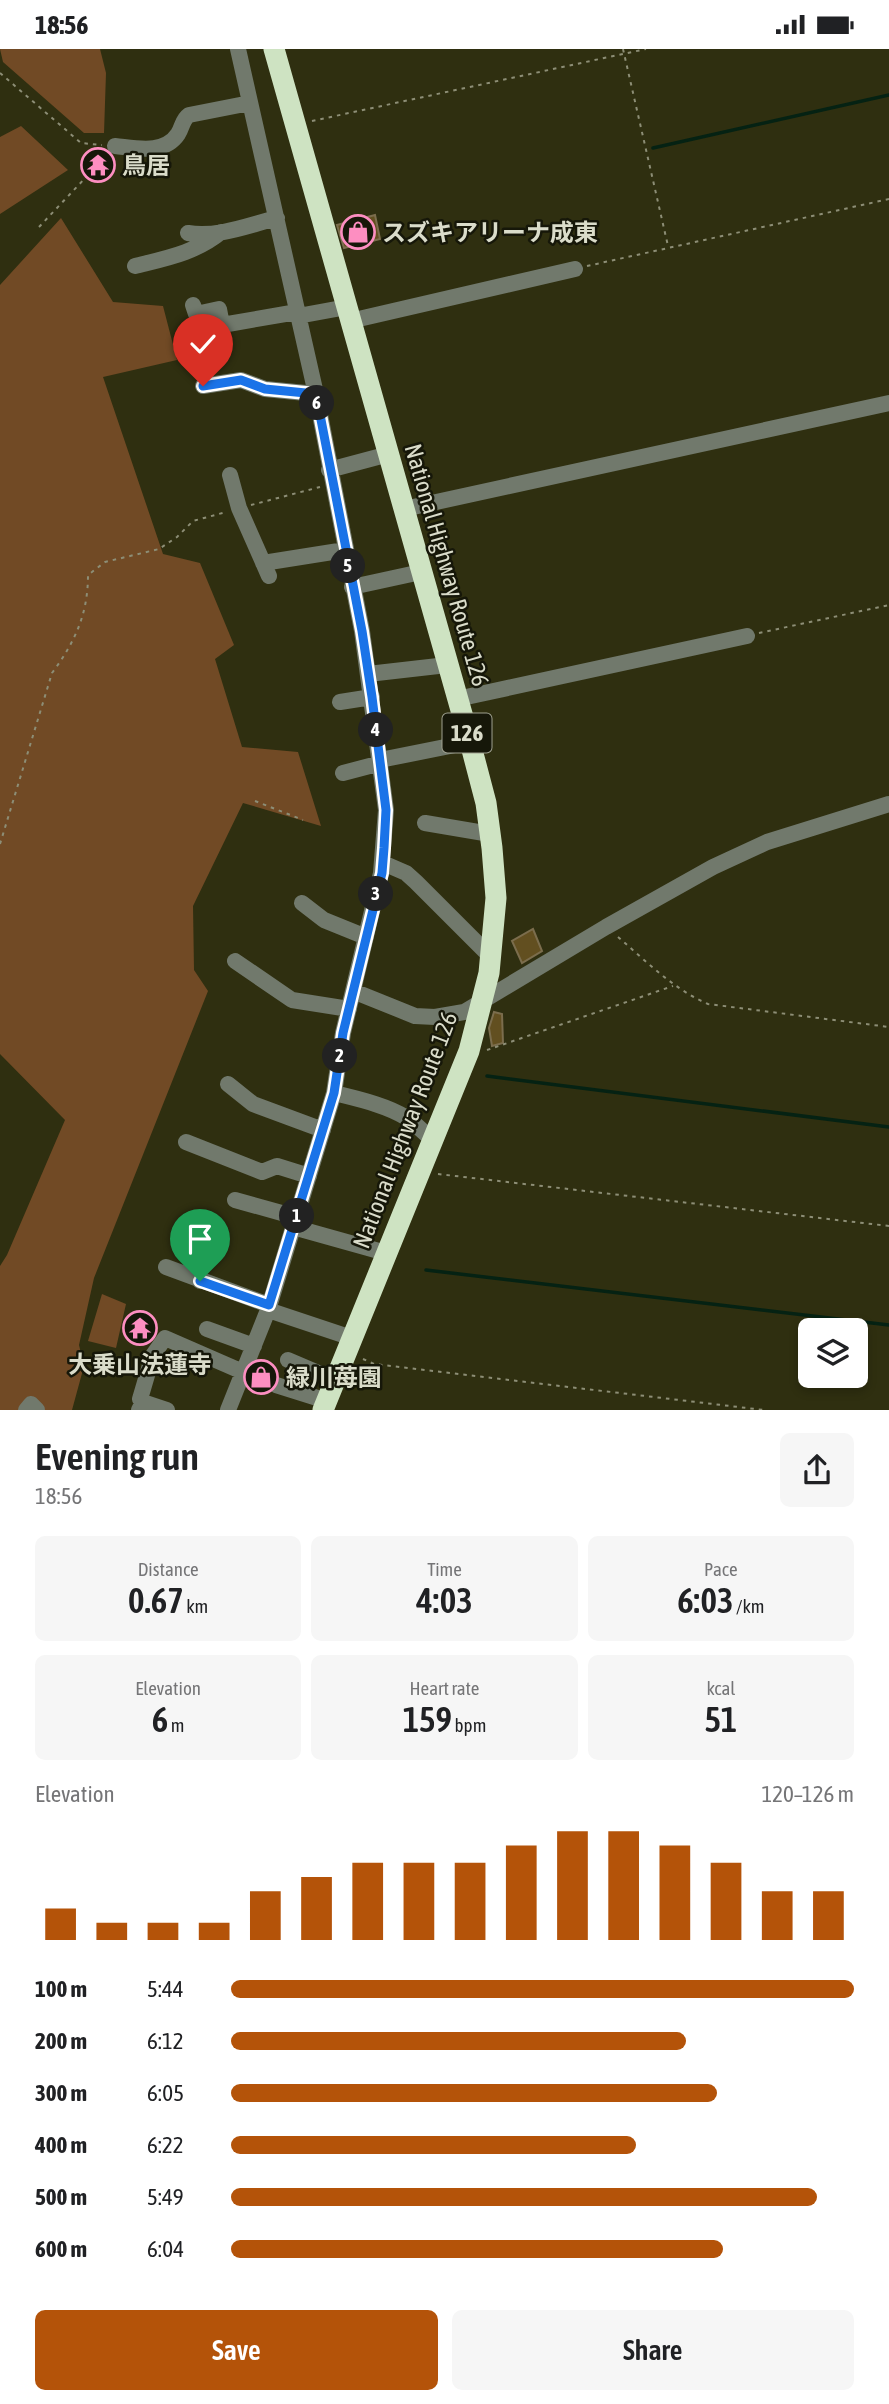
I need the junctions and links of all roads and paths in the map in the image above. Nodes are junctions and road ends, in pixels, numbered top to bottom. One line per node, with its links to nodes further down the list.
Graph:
1 (238, 49): 7 (street)
2 (274, 49): 8 (highway, National Highway Route 126 / 126)
3 (623, 49): 5 (path)
4 (646, 49): 5 (path)
5 (624, 54): 8 (path); 15 (path)
6 (0, 73): 9 (path)
7 (250, 103): 9 (street); 11 (street)
8 (295, 125): 20 (highway, National Highway Route 126 / 126)
9 (115, 146): 12 (path)
10 (889, 198): 15 (path)
11 (277, 218): 13 (street); 19 (street)
12 (39, 227)
13 (221, 232): 14 (street); 16 (street)
14 (188, 233)
15 (668, 247): 17 (path)
16 (135, 266)
17 (575, 269): 20 (street)
18 (193, 305): 19 (street)
19 (298, 314): 20 (street); 22 (street)
20 (349, 314): 24 (highway, National Highway Route 126 / 126)
21 (203, 386): 22 (street)
22 (316, 394): 26 (street)
23 (889, 403): 28 (street)
24 (388, 454): 26 (street); 28 (highway, National Highway Route 126 / 126)
25 (230, 475): 27 (street)
26 (331, 477): 27 (path); 29 (street)
27 (239, 509): 29 (street); 47 (path)
28 (404, 509): 30 (highway, National Highway Route 126 / 126)
29 (345, 550): 31 (street)
30 (421, 572): 31 (street); 34 (highway, National Highway Route 126 / 126)
31 (352, 587): 35 (street)
32 (889, 605): 33 (path)
33 (747, 636): 37 (street)
34 (447, 665): 35 (street); 37 (highway, National Highway Route 126 / 126)
35 (368, 674): 36 (street)
36 (372, 697): 38 (street); 40 (street)
37 (457, 699): 39 (highway, National Highway Route 126 / 126)
38 (340, 702)
39 (470, 743): 40 (street); 46 (highway, National Highway Route 126 / 126)
40 (380, 762): 41 (street); 48 (street)
41 (342, 773)
42 (255, 801): 44 (path)
43 (889, 804): 50 (street)
44 (303, 820)
45 (425, 823): 46 (street)
46 (490, 834): 52 (highway, National Highway Route 126 / 126)
47 (0, 844)
48 (383, 863): 51 (street); 52 (street)
49 (302, 903): 51 (street)
50 (606, 927): 54 (path); 56 (street)
51 (366, 937): 55 (street)
52 (491, 957): 56 (highway, National Highway Route 126 / 126)
53 (234, 961): 57 (street)
54 (674, 985): 58 (path); 59 (path)
55 (353, 991): 56 (street); 57 (street)
56 (482, 1001): 59 (highway, National Highway Route 126 / 126)
57 (349, 1009): 61 (street)
58 (889, 1027)
59 (468, 1051): 63 (highway, National Highway Route 126 / 126)
60 (228, 1084): 62 (street)
61 (334, 1093): 62 (street); 63 (street)
62 (323, 1130): 66 (street)
63 (432, 1139): 65 (highway, National Highway Route 126 / 126)
64 (187, 1142): 66 (street)
65 (419, 1172): 70 (path); 71 (highway, National Highway Route 126 / 126)
66 (309, 1176): 69 (street)
67 (235, 1200): 69 (street)
68 (195, 1220): 73 (street)
69 (295, 1222): 71 (street); 74 (street)
70 (889, 1226)
71 (386, 1253): 76 (highway, National Highway Route 126 / 126)
72 (166, 1267): 73 (street)
73 (200, 1281): 74 (street)
74 (269, 1307): 76 (street); 77 (street)
75 (207, 1328): 77 (street)
76 (349, 1345): 80 (highway, National Highway Route 126 / 126); 88 (path)
77 (254, 1346): 79 (street)
78 (288, 1360): 80 (street)
79 (243, 1371): 83 (street); 87 (street)
80 (335, 1380): 82 (highway, National Highway Route 126 / 126)
81 (276, 1385): 82 (street)
82 (325, 1405)
83 (141, 1406): 86 (street)
84 (26, 1410): 85 (street)
85 (37, 1410)
86 (167, 1410)
87 (228, 1410)
88 (764, 1410)

